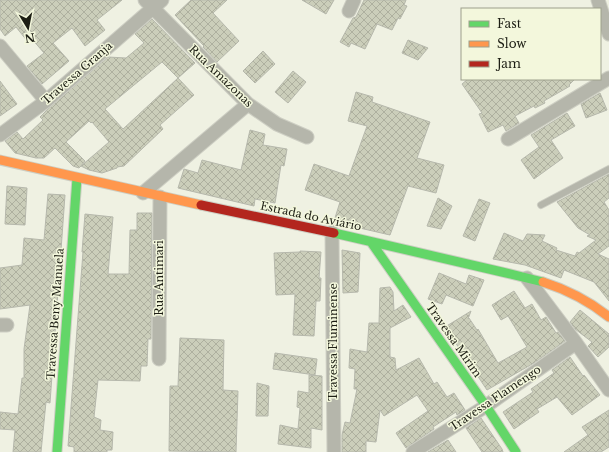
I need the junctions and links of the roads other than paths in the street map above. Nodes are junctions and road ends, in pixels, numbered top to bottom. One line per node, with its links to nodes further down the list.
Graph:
1 (153, 3): 6 (street, Travessa Granja); 7 (street, Rua Amazonas)
2 (602, 16): 3 (street)
3 (609, 34)
4 (0, 46): 6 (street)
5 (609, 78): 10 (street)
6 (46, 101): 8 (street, Travessa Granja)
7 (248, 104): 9 (street, Rua Amazonas); 14 (street)
8 (0, 136)
9 (307, 138)
10 (508, 139)
11 (0, 160): 13 (street, Estrada do Aviário)
12 (609, 169): 16 (lane)
13 (77, 178): 14 (street, Estrada do Aviário); 25 (street, Travessa Beny Manuela)
14 (143, 193): 15 (street, Estrada do Aviário)
15 (160, 197): 17 (street, Estrada do Aviário); 22 (street, Rua Antimari)
16 (541, 205)
17 (332, 232): 18 (street, Estrada do Aviário); 26 (street, Travessa Fluminense)
18 (371, 242): 19 (street, Estrada do Aviário); 24 (street, Travessa Mirim)
19 (527, 278): 20 (street, Estrada do Aviário); 21 (street)
20 (609, 317)
21 (576, 343): 23 (street); 24 (street, Travessa Flamengo)
22 (159, 359)
23 (609, 390)
24 (486, 406): 27 (street, Travessa Flamengo); 28 (street, Travessa Mirim)
25 (57, 452)
26 (334, 452)
27 (413, 452)
28 (516, 452)

